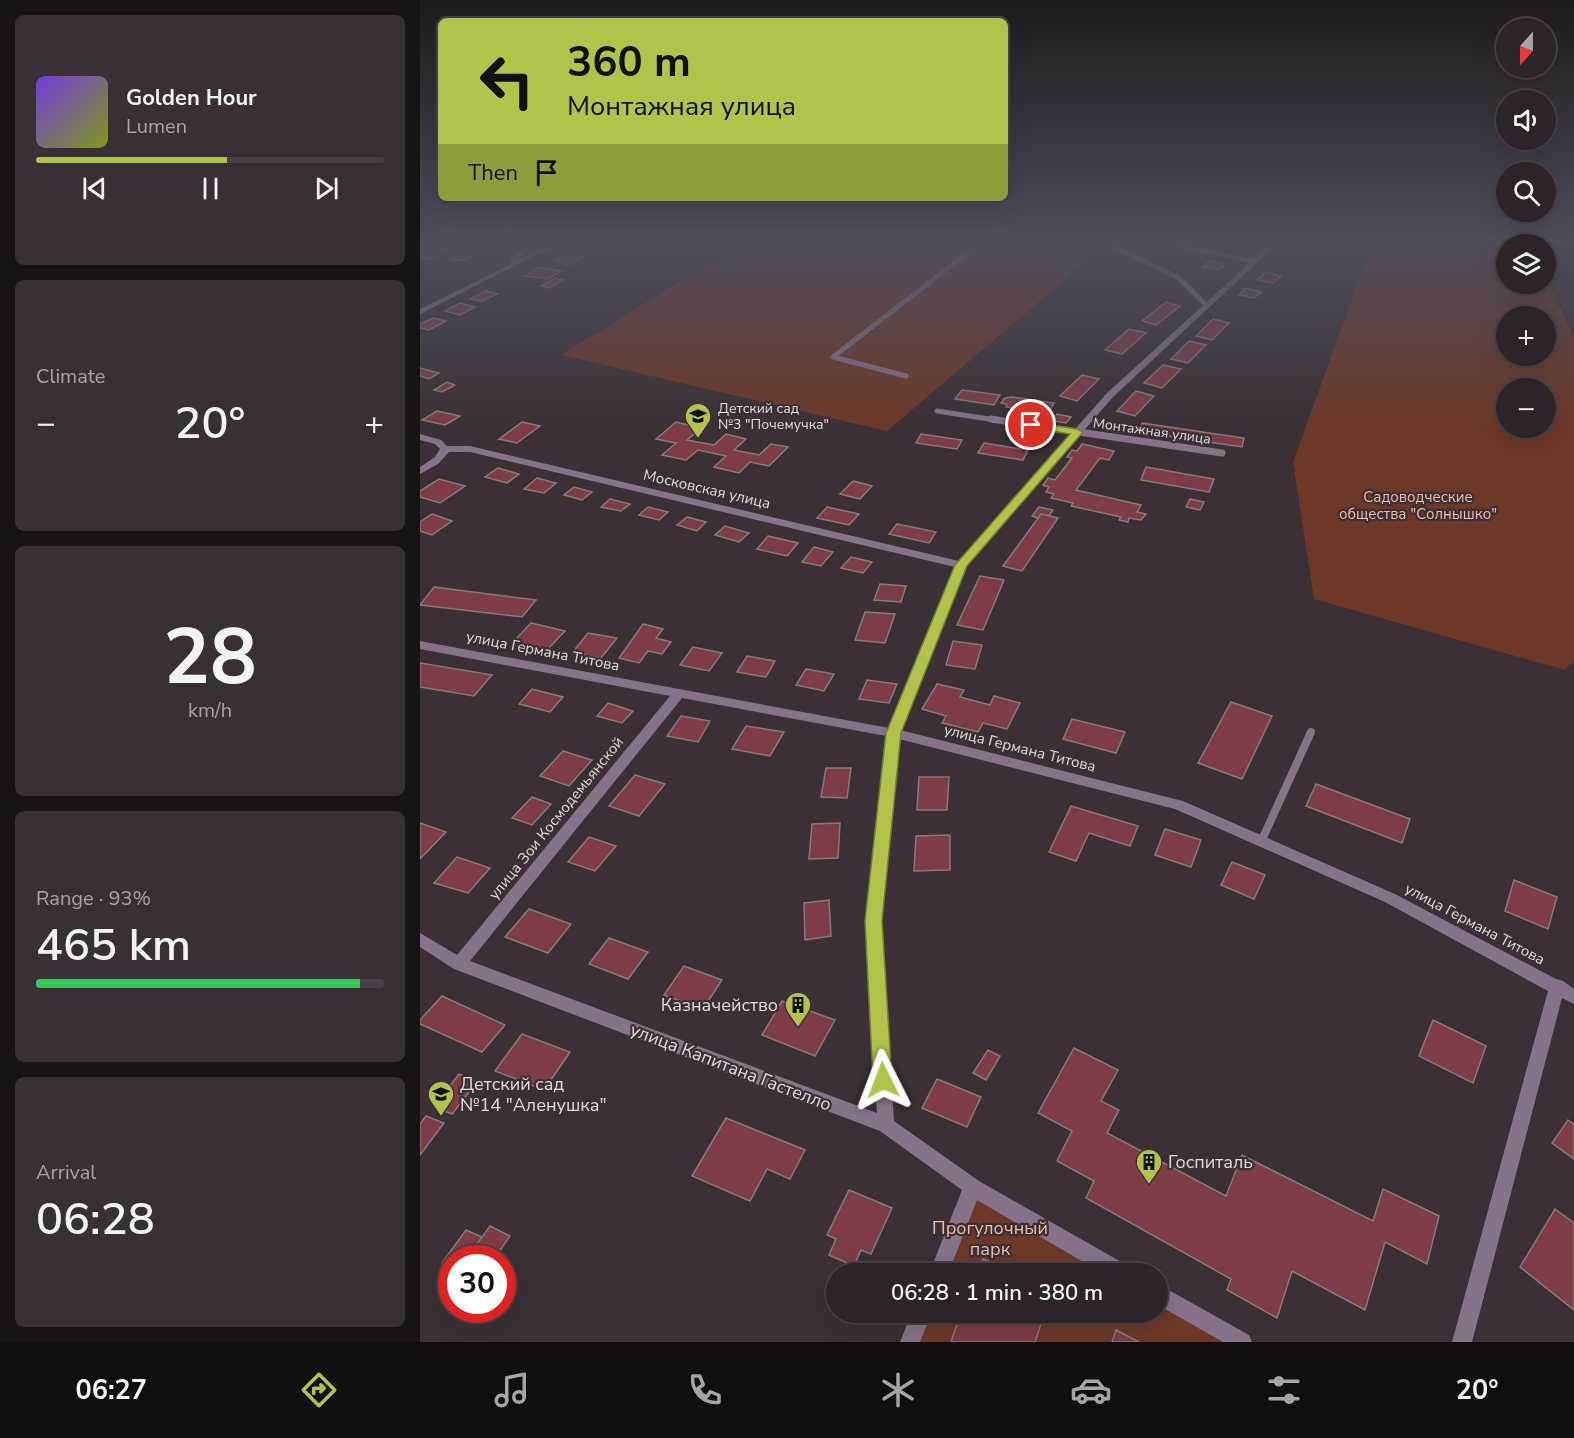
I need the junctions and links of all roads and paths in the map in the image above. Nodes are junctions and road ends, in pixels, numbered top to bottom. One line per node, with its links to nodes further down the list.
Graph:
1 (1207, 306): 5 (street)
2 (898, 307): 3 (lane)
3 (906, 376)
4 (937, 411): 5 (lane, Монтажная улица)
5 (1077, 432): 8 (lane, Монтажная улица); 10 (street)
6 (420, 437): 7 (street, Московская улица)
7 (445, 449): 9 (street); 10 (street, Московская улица)
8 (1222, 453)
9 (420, 471)
10 (961, 565): 14 (street)
11 (420, 645): 12 (street, улица Германа Титова)
12 (678, 694): 14 (street, улица Германа Титова); 17 (street, улица Зои Космодемьянской)
13 (1311, 732): 15 (lane)
14 (893, 733): 15 (street, улица Германа Титова); 20 (street)
15 (1261, 842): 18 (street, улица Германа Титова)
16 (420, 939): 17 (street, улица Капитана Гастелло)
17 (459, 964): 20 (street, улица Капитана Гастелло)
18 (1557, 986): 19 (street, улица Германа Титова); 28 (street)
19 (1574, 997)
20 (885, 1125): 21 (street, улица Капитана Гастелло)
21 (973, 1187): 22 (street); 23 (street, улица Капитана Гастелло)
22 (942, 1263)
23 (1104, 1263)
24 (1168, 1300): 27 (street)
25 (918, 1323): 26 (street)
26 (910, 1342)
27 (1242, 1342)
28 (1462, 1342)

